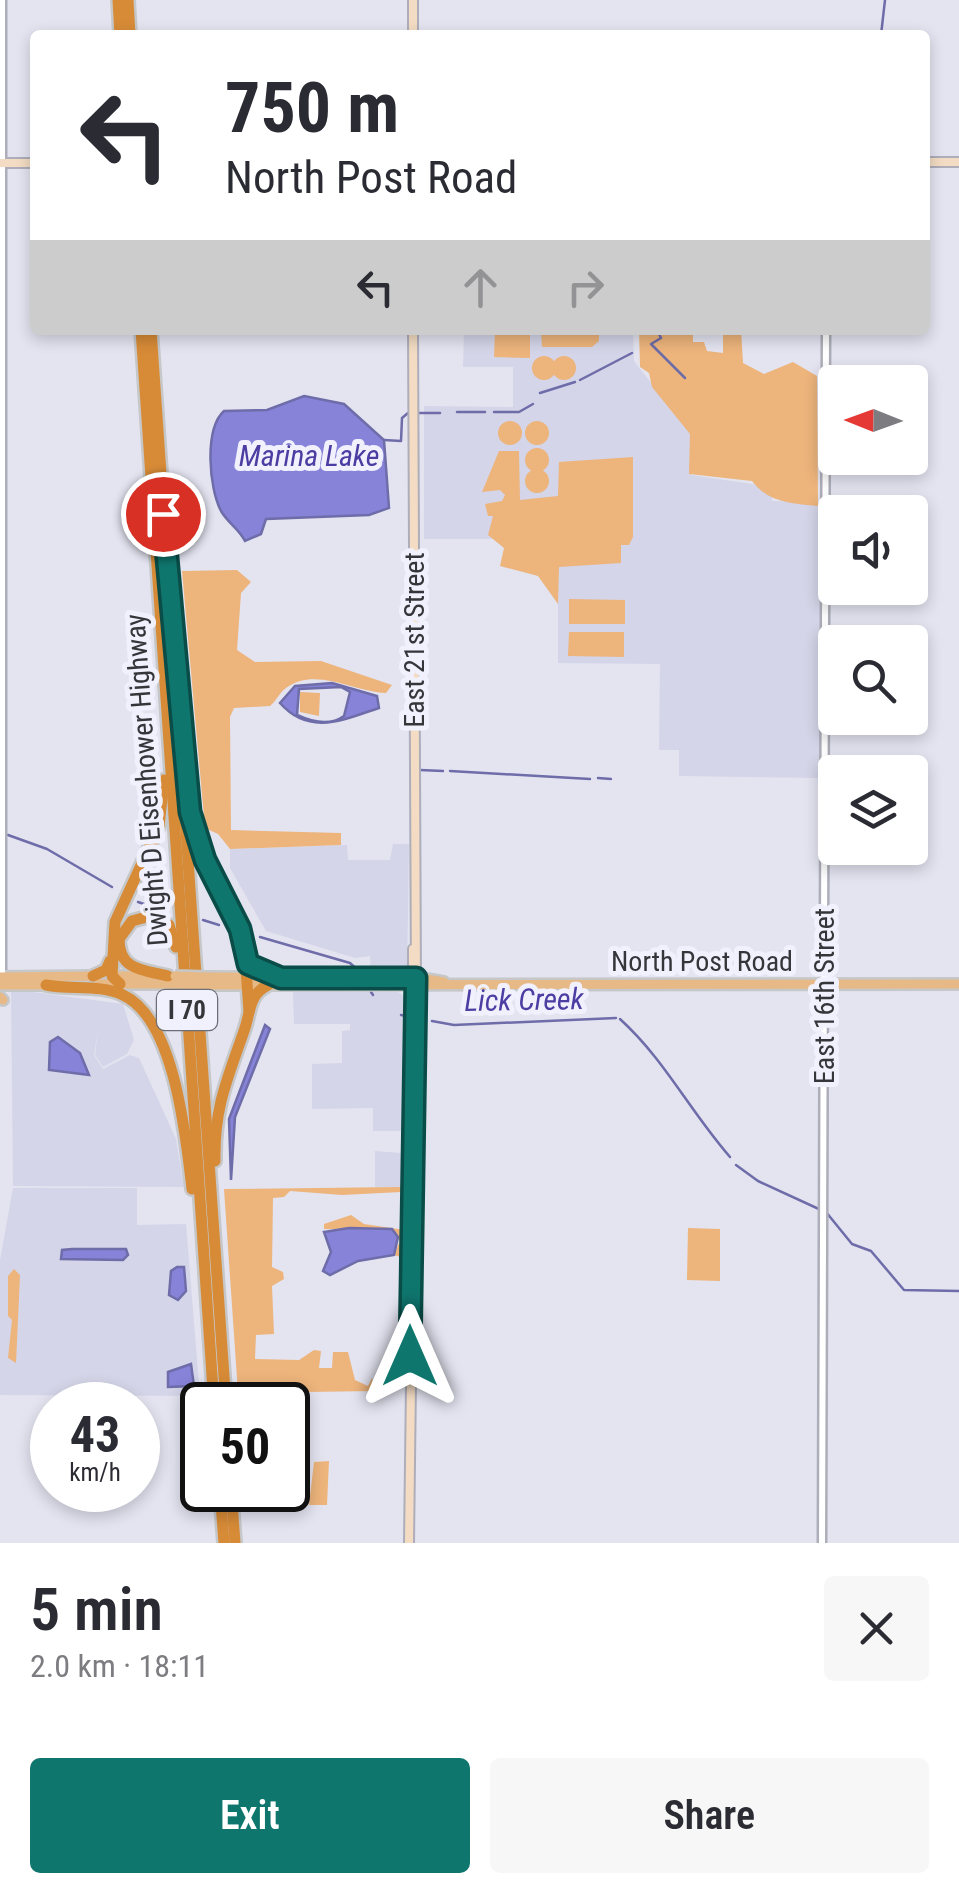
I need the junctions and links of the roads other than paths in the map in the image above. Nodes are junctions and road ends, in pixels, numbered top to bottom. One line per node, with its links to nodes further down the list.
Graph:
1 (2, 0): 10 (street)
2 (118, 0): 5 (highway)
3 (128, 0): 6 (highway)
4 (413, 0): 7 (main road)
5 (120, 30)
6 (130, 30)
7 (413, 30)
8 (930, 162): 9 (main road)
9 (959, 162)
10 (1, 163): 11 (main road); 23 (street)
11 (30, 163)
12 (140, 335): 16 (highway, Dwight D Eisenhower Highway / I 70)
13 (150, 335): 17 (highway, Dwight D Eisenhower Highway / I 70)
14 (413, 335): 26 (main road, East 21st Street)
15 (826, 335): 29 (street, East 16th Street)
16 (159, 615): 18 (highway); 34 (highway, Dwight D Eisenhower Highway / I 70)
17 (172, 648): 19 (highway); 33 (highway, Dwight D Eisenhower Highway / I 70)
18 (112, 952): 20 (highway); 24 (highway)
19 (248, 975): 21 (highway); 22 (main road, North Post Road, bridge); 28 (main road, North Post Road); 31 (highway)
20 (93, 976): 23 (main road, North Post Road); 24 (main road, North Post Road)
21 (281, 978): 25 (main road, North Post Road)
22 (173, 979): 24 (main road, North Post Road); 32 (highway)
23 (1, 980): 27 (main road, North Post Road)
24 (116, 980): 27 (main road, North Post Road)
25 (377, 982): 26 (main road, North Post Road); 28 (main road, North Post Road)
26 (413, 982): 29 (main road, North Post Road); 41 (main road, East 21st Street)
27 (46, 984): 32 (highway)
28 (268, 984): 31 (highway)
29 (823, 984): 30 (main road, North Post Road); 42 (street, East 16th Street)
30 (959, 984)
31 (249, 1012): 33 (highway)
32 (194, 1201): 35 (highway)
33 (222, 1336): 36 (highway, Dwight D Eisenhower Highway / I 70)
34 (212, 1382)
35 (212, 1382)
36 (225, 1382)
37 (222, 1512): 39 (highway)
38 (233, 1512): 40 (highway)
39 (224, 1543)
40 (235, 1543)
41 (409, 1543)
42 (822, 1543)

